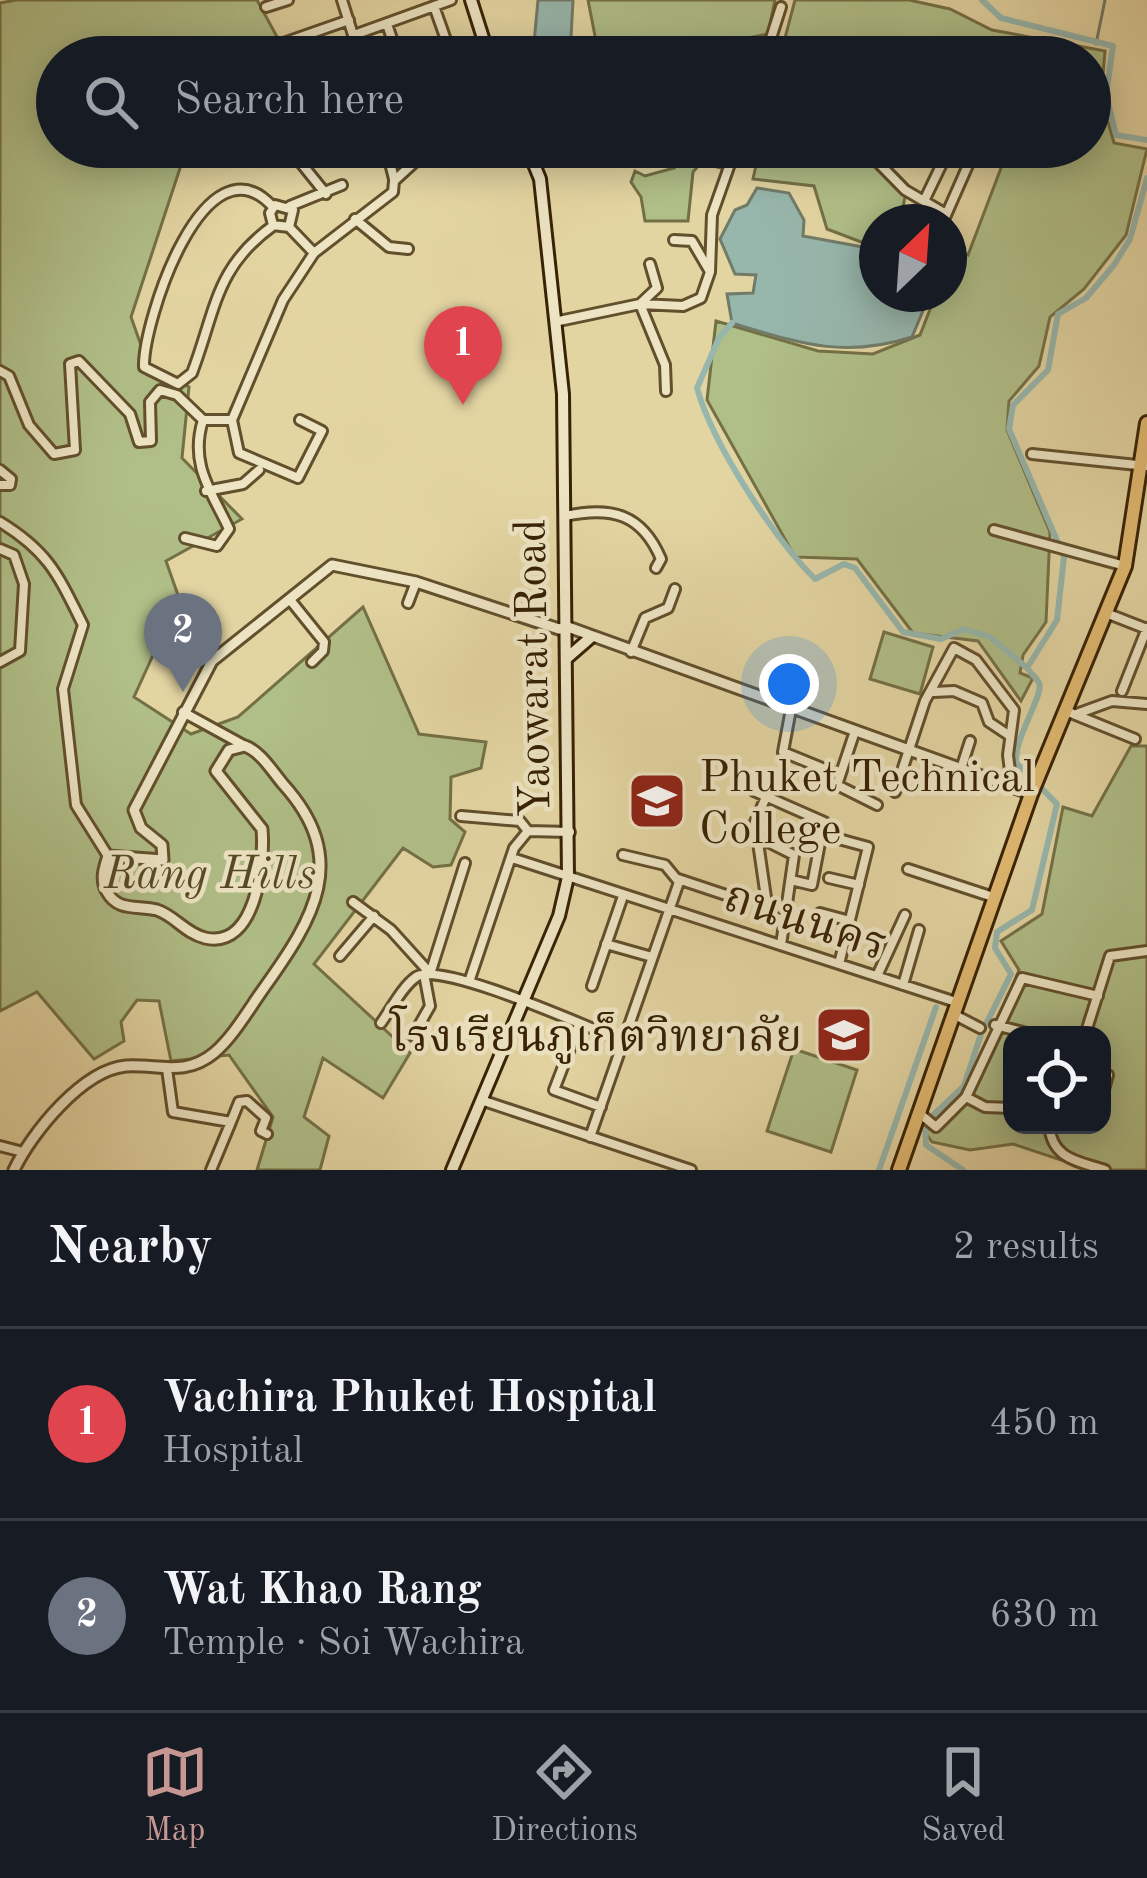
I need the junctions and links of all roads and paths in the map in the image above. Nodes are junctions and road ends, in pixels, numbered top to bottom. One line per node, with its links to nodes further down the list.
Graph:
1 (288, 0): 6 (street)
2 (343, 0): 8 (street)
3 (451, 0): 5 (street)
4 (471, 0): 14 (main road)
5 (434, 6): 9 (street); 13 (street)
6 (266, 7)
7 (781, 7): 15 (street)
8 (349, 20): 10 (street); 11 (street)
9 (387, 24): 10 (street); 12 (street)
10 (354, 35)
11 (305, 36)
12 (391, 36)
13 (445, 36)
14 (482, 36)
15 (772, 36)
16 (305, 168): 26 (street)
17 (391, 168): 24 (street)
18 (408, 168): 24 (street)
19 (535, 168): 41 (main road, Yaowarat Road)
20 (729, 168): 39 (street)
21 (884, 168): 27 (street)
22 (940, 168): 27 (street)
23 (967, 168): 29 (street)
24 (394, 181): 32 (street)
25 (342, 185): 26 (street)
26 (326, 194): 30 (street)
27 (924, 201): 28 (street)
28 (928, 204)
29 (950, 204)
30 (290, 206): 31 (street); 34 (street)
31 (273, 207): 33 (street); 33 (street)
32 (356, 220): 36 (street); 37 (street)
33 (274, 226): 34 (street)
34 (289, 227): 37 (street)
35 (674, 240): 39 (street)
36 (408, 249)
37 (314, 253): 45 (street)
38 (650, 264): 40 (street)
39 (710, 272): 40 (street)
40 (640, 304): 41 (street); 43 (street)
41 (559, 321): 54 (main road, Yaowarat Road)
42 (0, 371): 44 (street)
43 (666, 391)
44 (203, 420): 45 (street); 53 (street)
45 (232, 420): 46 (street)
46 (301, 420)
47 (1147, 423): 49 (main road)
48 (1032, 454): 49 (street)
49 (1144, 466): 56 (main road)
50 (0, 470): 52 (street)
51 (259, 470): 53 (street)
52 (0, 485)
53 (206, 490): 58 (street)
54 (565, 516): 61 (street); 67 (main road, Yaowarat Road)
55 (0, 522): 100 (street)
56 (1140, 525): 60 (main road)
57 (994, 530): 60 (street)
58 (185, 538)
59 (0, 549): 72 (street)
60 (1125, 566): 66 (main road)
61 (656, 568)
62 (416, 582): 64 (street); 65 (street); 67 (street)
63 (675, 590): 70 (street)
64 (292, 601): 73 (street); 78 (street)
65 (408, 603)
66 (1106, 613): 68 (street); 79 (main road)
67 (568, 627): 69 (street); 71 (main road, Yaowarat Road)
68 (1147, 629): 74 (street)
69 (590, 638): 70 (street); 71 (main road)
70 (631, 653): 77 (street)
71 (567, 658): 96 (main road, Yaowarat Road)
72 (0, 662)
73 (312, 662)
74 (1122, 691)
75 (932, 692): 81 (street); 81 (street); 85 (street)
76 (1147, 704): 79 (street)
77 (791, 709): 80 (street); 87 (street)
78 (182, 712): 84 (street); 100 (street)
79 (1071, 712): 82 (street); 88 (main road)
80 (855, 731): 85 (street); 93 (street)
81 (1010, 736): 89 (street)
82 (1135, 739)
83 (970, 741): 86 (street)
84 (244, 746): 100 (street); 141 (street)
85 (909, 749): 86 (street); 91 (street)
86 (961, 769): 89 (street)
87 (832, 772)
88 (1035, 784): 89 (street); 110 (main road)
89 (1012, 787)
90 (754, 791): 92 (street)
91 (895, 792)
92 (766, 797): 97 (street); 107 (street)
93 (877, 805)
94 (461, 816): 95 (street)
95 (528, 831): 96 (street); 101 (street)
96 (570, 832): 104 (main road, Yaowarat Road)
97 (758, 837): 107 (street); 117 (street)
98 (835, 838): 108 (street)
99 (623, 855): 106 (street)
100 (108, 856)
101 (512, 858): 104 (street, ถนนนคร); 128 (street)
102 (465, 863): 126 (street)
103 (908, 869): 110 (street)
104 (568, 877): 109 (street, ถนนนคร); 132 (main road, Yaowarat Road)
105 (829, 878): 108 (street)
106 (678, 879): 111 (street); 113 (street)
107 (791, 880): 117 (street)
108 (859, 884): 118 (street)
109 (622, 896): 113 (street, ถนนนคร); 120 (street)
110 (993, 897): 133 (main road)
111 (736, 898)
112 (353, 902): 116 (street)
113 (668, 910): 121 (street, ถนนนคร); 124 (street)
114 (820, 914): 118 (street)
115 (905, 915): 127 (street)
116 (374, 916): 123 (street); 126 (street)
117 (786, 917): 121 (street)
118 (850, 921): 125 (street)
119 (919, 930): 129 (street)
120 (606, 944): 124 (street); 130 (street)
121 (778, 944): 125 (street, ถนนนคร)
122 (1147, 951): 131 (street)
123 (340, 956)
124 (652, 957): 140 (street)
125 (839, 964): 127 (street, ถนนนคร)
126 (427, 974): 128 (street); 134 (street); 139 (street)
127 (877, 976): 129 (street, ถนนนคร)
128 (469, 982): 132 (street)
129 (903, 985): 133 (street, ถนนนคร)
130 (592, 986)
131 (1098, 996): 136 (street); 137 (street)
132 (523, 1003): 135 (street); 143 (main road, Yaowarat Road)
133 (954, 1008): 137 (street, ถนนนคร); 146 (main road)
134 (381, 1023)
135 (579, 1025): 140 (street); 145 (street)
136 (1088, 1026)
137 (989, 1029): 138 (street, ถนนนคร); 142 (street)
138 (1003, 1031)
139 (412, 1036)
140 (623, 1041): 145 (street)
141 (167, 1070): 147 (street); 152 (street)
142 (966, 1097): 144 (street); 146 (street)
143 (481, 1100): 150 (street); 155 (main road, Yaowarat Road)
144 (1003, 1107)
145 (601, 1108): 150 (street)
146 (920, 1114): 157 (main road)
147 (231, 1122): 148 (street); 154 (street)
148 (267, 1134)
149 (1051, 1134): 158 (street)
150 (590, 1137): 156 (street)
151 (0, 1146): 152 (street)
152 (23, 1152): 153 (street)
153 (14, 1170)
154 (211, 1170)
155 (452, 1170)
156 (691, 1170)
157 (899, 1170)
158 (1106, 1170)

